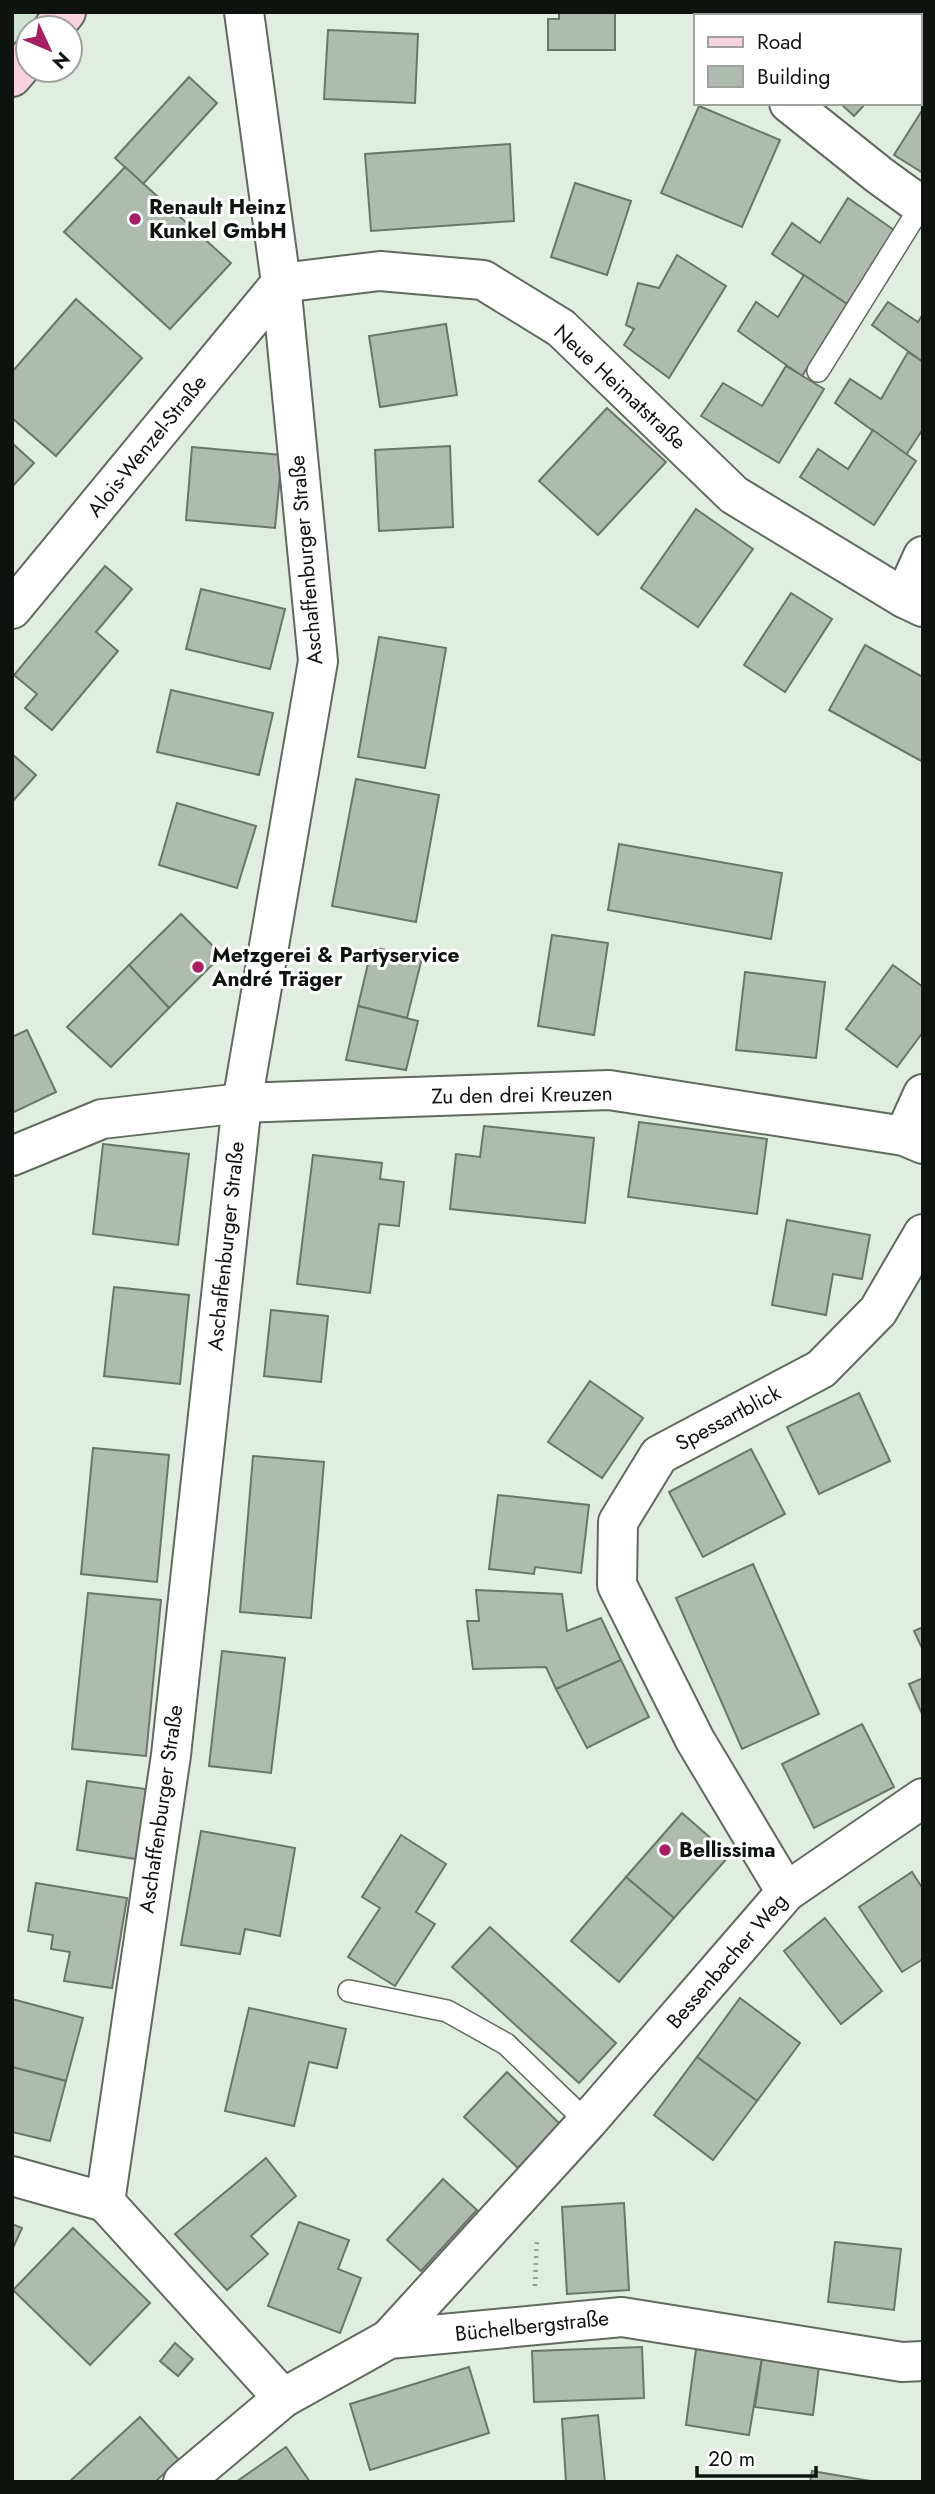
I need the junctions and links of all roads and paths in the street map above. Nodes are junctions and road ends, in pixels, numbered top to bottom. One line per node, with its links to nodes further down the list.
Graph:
1 (239, 18): 4 (street, Aschaffenburger Straße)
2 (792, 105): 3 (street)
3 (922, 207): 5 (lane)
4 (281, 283): 7 (street, Neue Heimatstraße); 8 (street, Alois-Wenzel-Straße); 10 (street, Aschaffenburger Straße)
5 (818, 371)
6 (923, 556): 7 (street)
7 (913, 603)
8 (12, 610)
9 (923, 1094): 11 (street)
10 (242, 1103): 11 (street, Zu den drei Kreuzen); 12 (street, Zu den drei Kreuzen); 19 (street, Aschaffenburger Straße)
11 (913, 1140)
12 (12, 1156)
13 (923, 1234): 15 (street, Spessartblick)
14 (923, 1798): 15 (street, Bessenbacher Weg)
15 (786, 1892): 17 (street, Bessenbacher Weg)
16 (349, 1991): 17 (lane)
17 (587, 2122): 22 (street, Bessenbacher Weg)
18 (12, 2176): 19 (street)
19 (105, 2202): 24 (street)
20 (537, 2235): 21 (path)
21 (535, 2327): 22 (street, Büchelbergstraße); 23 (street, Büchelbergstraße)
22 (389, 2339): 24 (street, Büchelbergstraße)
23 (923, 2361)
24 (283, 2398): 25 (street, Büchelbergstraße)
25 (183, 2482)

